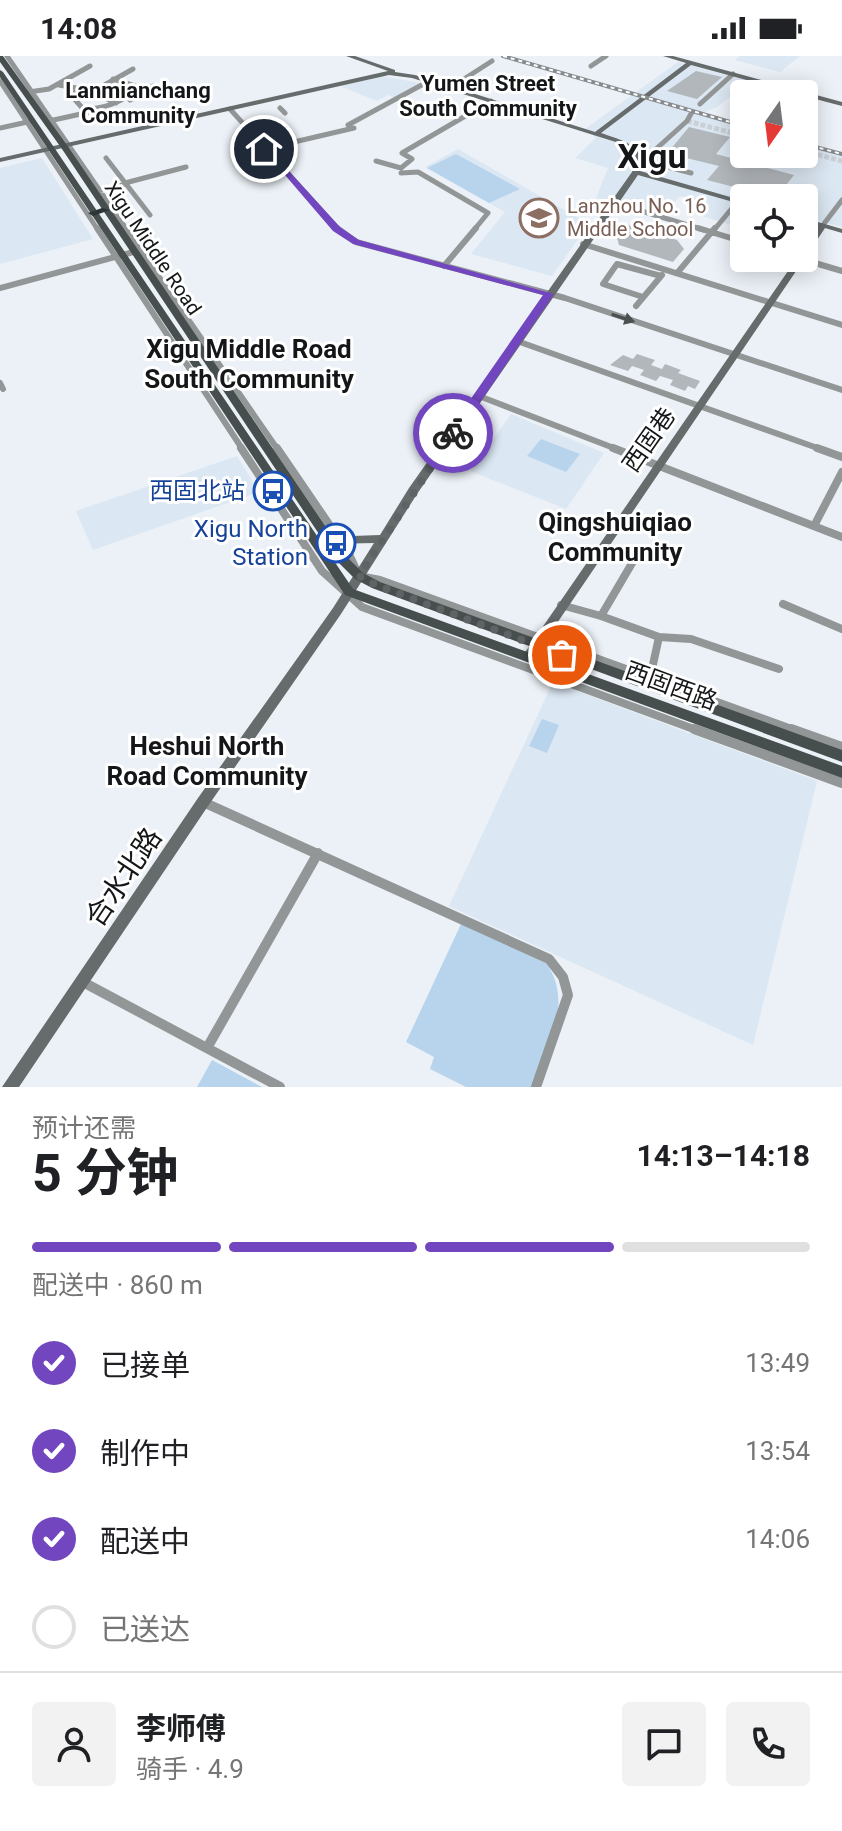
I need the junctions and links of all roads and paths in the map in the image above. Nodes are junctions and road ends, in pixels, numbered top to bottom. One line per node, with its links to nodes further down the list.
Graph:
1 (7, 56): 23 (street)
2 (349, 56): 13 (street)
3 (606, 56): 10 (street)
4 (666, 56): 8 (street)
5 (707, 56): 8 (street)
6 (0, 57): 23 (main road, Xigu Middle Road)
7 (492, 61): 21 (street)
8 (689, 61): 14 (street); 35 (street)
9 (90, 66): 19 (street)
10 (591, 66)
11 (133, 69): 15 (street)
12 (0, 72): 33 (main road, Xigu Middle Road)
13 (393, 73): 18 (street); 30 (street)
14 (733, 74): 16 (street); 28 (street)
15 (113, 79): 24 (street); 27 (street)
16 (753, 80)
17 (0, 81): 33 (street)
18 (429, 81): 21 (street); 37 (street)
19 (59, 85): 22 (street); 23 (street)
20 (153, 86): 32 (street)
21 (450, 88): 26 (street)
22 (77, 91): 24 (street); 27 (street)
23 (28, 92): 32 (main road, Xigu Middle Road)
24 (92, 92): 27 (street)
25 (818, 98): 29 (street)
26 (491, 101): 35 (street); 42 (street)
27 (116, 103)
28 (700, 104)
29 (842, 104)
30 (230, 109): 36 (street); 37 (street)
31 (692, 112): 38 (street)
32 (49, 121): 36 (main road, Xigu Middle Road)
33 (30, 122): 34 (street); 39 (main road, Xigu Middle Road)
34 (0, 128)
35 (596, 134): 45 (street)
36 (68, 147): 39 (street); 49 (main road, Xigu Middle Road)
37 (264, 149): 67 (street)
38 (656, 149)
39 (48, 150): 41 (street); 54 (main road, Xigu Middle Road); 65 (street)
40 (106, 158): 48 (street)
41 (0, 160)
42 (376, 161)
43 (661, 165): 47 (street)
44 (186, 167): 48 (street)
45 (636, 172): 50 (street); 52 (street, 合水北路)
46 (401, 173): 67 (street)
47 (691, 173)
48 (125, 183): 49 (street); 56 (street)
49 (96, 191): 53 (main road, Xigu Middle Road); 64 (street)
50 (730, 199)
51 (842, 200): 58 (street, 西固巷)
52 (612, 202): 60 (street); 63 (street, 合水北路)
53 (105, 210): 54 (highway); 64 (main road, Xigu Middle Road)
54 (93, 213): 65 (main road, Xigu Middle Road)
55 (730, 213): 60 (street)
56 (150, 215)
57 (818, 224): 58 (street)
58 (823, 225): 59 (street); 61 (street, 西固巷)
59 (842, 231)
60 (712, 232): 62 (street); 70 (street)
61 (818, 232)
62 (730, 238)
63 (583, 244): 68 (street); 74 (street, 合水北路)
64 (138, 252): 65 (street); 84 (main road, Xigu Middle Road); 92 (street)
65 (119, 257): 73 (street); 85 (main road, Xigu Middle Road); 95 (street)
66 (818, 263): 69 (street)
67 (444, 266): 74 (street)
68 (667, 268): 70 (street); 72 (street)
69 (842, 271)
70 (678, 272): 76 (street)
71 (791, 272): 76 (street, 西固巷)
72 (661, 276): 75 (street); 75 (street)
73 (0, 288)
74 (549, 294): 79 (street, 合水北路); 80 (street, one-way to 80)
75 (643, 297): 77 (street)
76 (771, 302): 78 (street); 80 (street, 西固巷)
77 (636, 306)
78 (842, 325)
79 (517, 341): 82 (street, 合水北路); 83 (street)
80 (735, 355): 81 (street); 83 (street, 西固巷)
81 (842, 390)
82 (479, 396): 87 (street); 91 (street, 合水北路)
83 (699, 406): 86 (street, 西固巷); 87 (street, 西固巷)
84 (243, 414): 85 (main road); 92 (main road, Xigu Middle Road)
85 (230, 419): 95 (main road, Xigu Middle Road)
86 (842, 457)
87 (658, 466): 89 (street); 97 (street, 西固巷)
88 (842, 472): 89 (street)
89 (814, 526): 90 (street)
90 (842, 537)
91 (382, 539): 92 (street); 94 (street, 合水北路)
92 (335, 541): 94 (main road, Xigu Middle Road)
93 (638, 553): 98 (street)
94 (359, 576): 95 (street, 合水北路); 101 (main road, 西固西路)
95 (349, 592): 101 (main road, 西固西路); 107 (street); 108 (street, 合水北路)
96 (783, 604): 99 (street)
97 (561, 605): 98 (street); 101 (street, 西固巷)
98 (601, 616): 100 (street)
99 (842, 629)
100 (659, 637): 102 (street); 103 (street)
101 (534, 647): 104 (street); 105 (main road, 西固西路); 106 (main road, 西固西路)
102 (652, 669)
103 (779, 669)
104 (842, 747)
105 (842, 756)
106 (842, 772)
107 (842, 783)
108 (203, 802): 109 (street); 110 (street, 合水北路)
109 (318, 853): 111 (street); 114 (street)
110 (81, 981): 111 (street); 112 (street, 合水北路)
111 (207, 1048): 113 (street)
112 (10, 1087)
113 (280, 1087)
114 (536, 1087)

